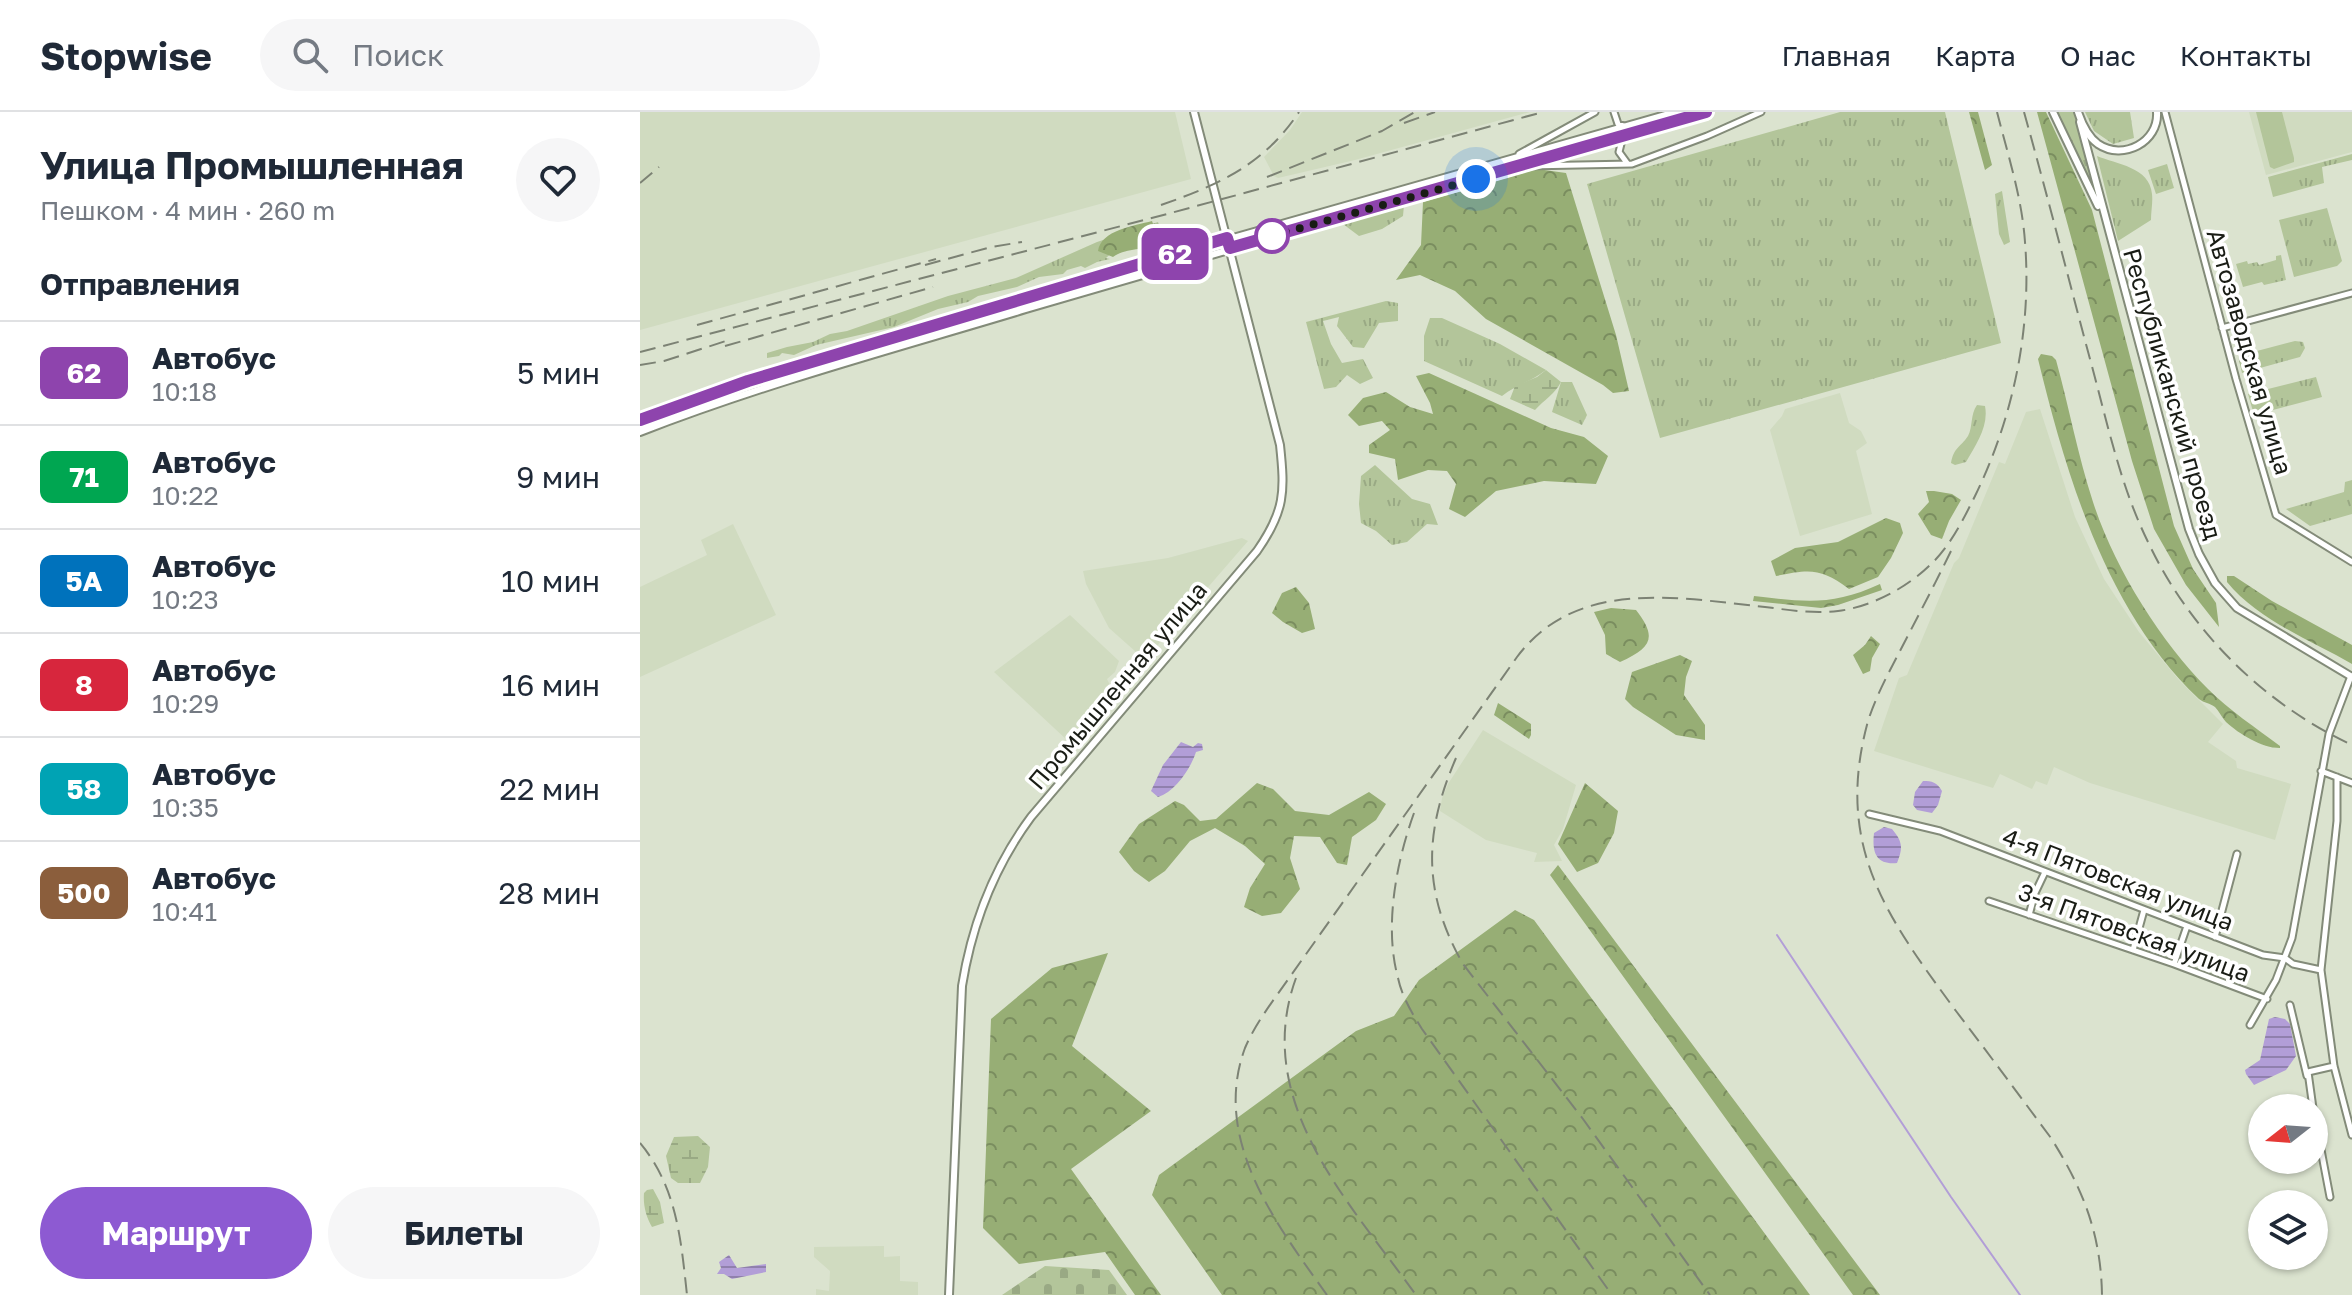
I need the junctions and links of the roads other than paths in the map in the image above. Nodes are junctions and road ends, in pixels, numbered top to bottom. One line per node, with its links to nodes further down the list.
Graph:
1 (1194, 112): 19 (main road, Промышленная улица)
2 (1595, 112): 15 (street)
3 (1614, 112): 13 (street)
4 (1676, 112): 13 (main road)
5 (1706, 112): 14 (main road)
6 (1740, 112): 12 (street)
7 (1761, 112): 12 (street)
8 (2053, 112): 18 (main road, Республиканский проезд)
9 (2078, 112): 10 (main road); 18 (main road, Республиканский проезд)
10 (2157, 112)
11 (2165, 112): 22 (street, Автозаводская улица)
12 (1742, 120): 16 (street)
13 (1625, 126): 15 (main road)
14 (1628, 135): 16 (street); 17 (main road)
15 (1517, 156): 19 (main road)
16 (1632, 164): 17 (street)
17 (1521, 166): 20 (main road)
18 (2109, 235): 28 (main road, Республиканский проезд)
19 (1227, 238): 20 (main road, Промышленная улица); 23 (main road)
20 (1230, 248): 24 (main road); 53 (main road, Промышленная улица)
21 (2352, 293): 22 (street)
22 (2222, 328): 27 (street, Автозаводская улица)
23 (909, 333): 24 (main road); 25 (main road)
24 (912, 343): 26 (main road)
25 (640, 420)
26 (640, 432)
27 (2352, 562)
28 (2351, 676): 29 (street)
29 (2321, 771): 30 (street); 41 (street)
30 (2337, 777): 31 (street); 43 (street)
31 (2352, 783)
32 (1869, 814): 34 (street, 4-я Пятовская улица)
33 (2237, 854): 39 (street)
34 (2045, 872): 36 (street, 4-я Пятовская улица); 37 (street)
35 (1989, 901): 37 (street, 3-я Пятовская улица)
36 (2144, 910): 38 (street, 4-я Пятовская улица); 40 (street)
37 (2029, 915): 40 (street, 3-я Пятовская улица)
38 (2187, 926): 39 (street, 4-я Пятовская улица); 42 (street)
39 (2215, 937): 41 (street, 4-я Пятовская улица)
40 (2133, 950): 42 (street, 3-я Пятовская улица)
41 (2285, 958): 43 (street, 4-я Пятовская улица); 44 (street)
42 (2174, 964): 44 (street, 3-я Пятовская улица)
43 (2321, 970): 47 (street)
44 (2267, 999): 46 (street)
45 (2290, 1005): 48 (street)
46 (2250, 1025)
47 (2334, 1066): 48 (street); 50 (street)
48 (2307, 1076): 49 (street)
49 (2311, 1094)
50 (2352, 1135)
51 (2326, 1174): 52 (street)
52 (2330, 1197)
53 (949, 1295)

